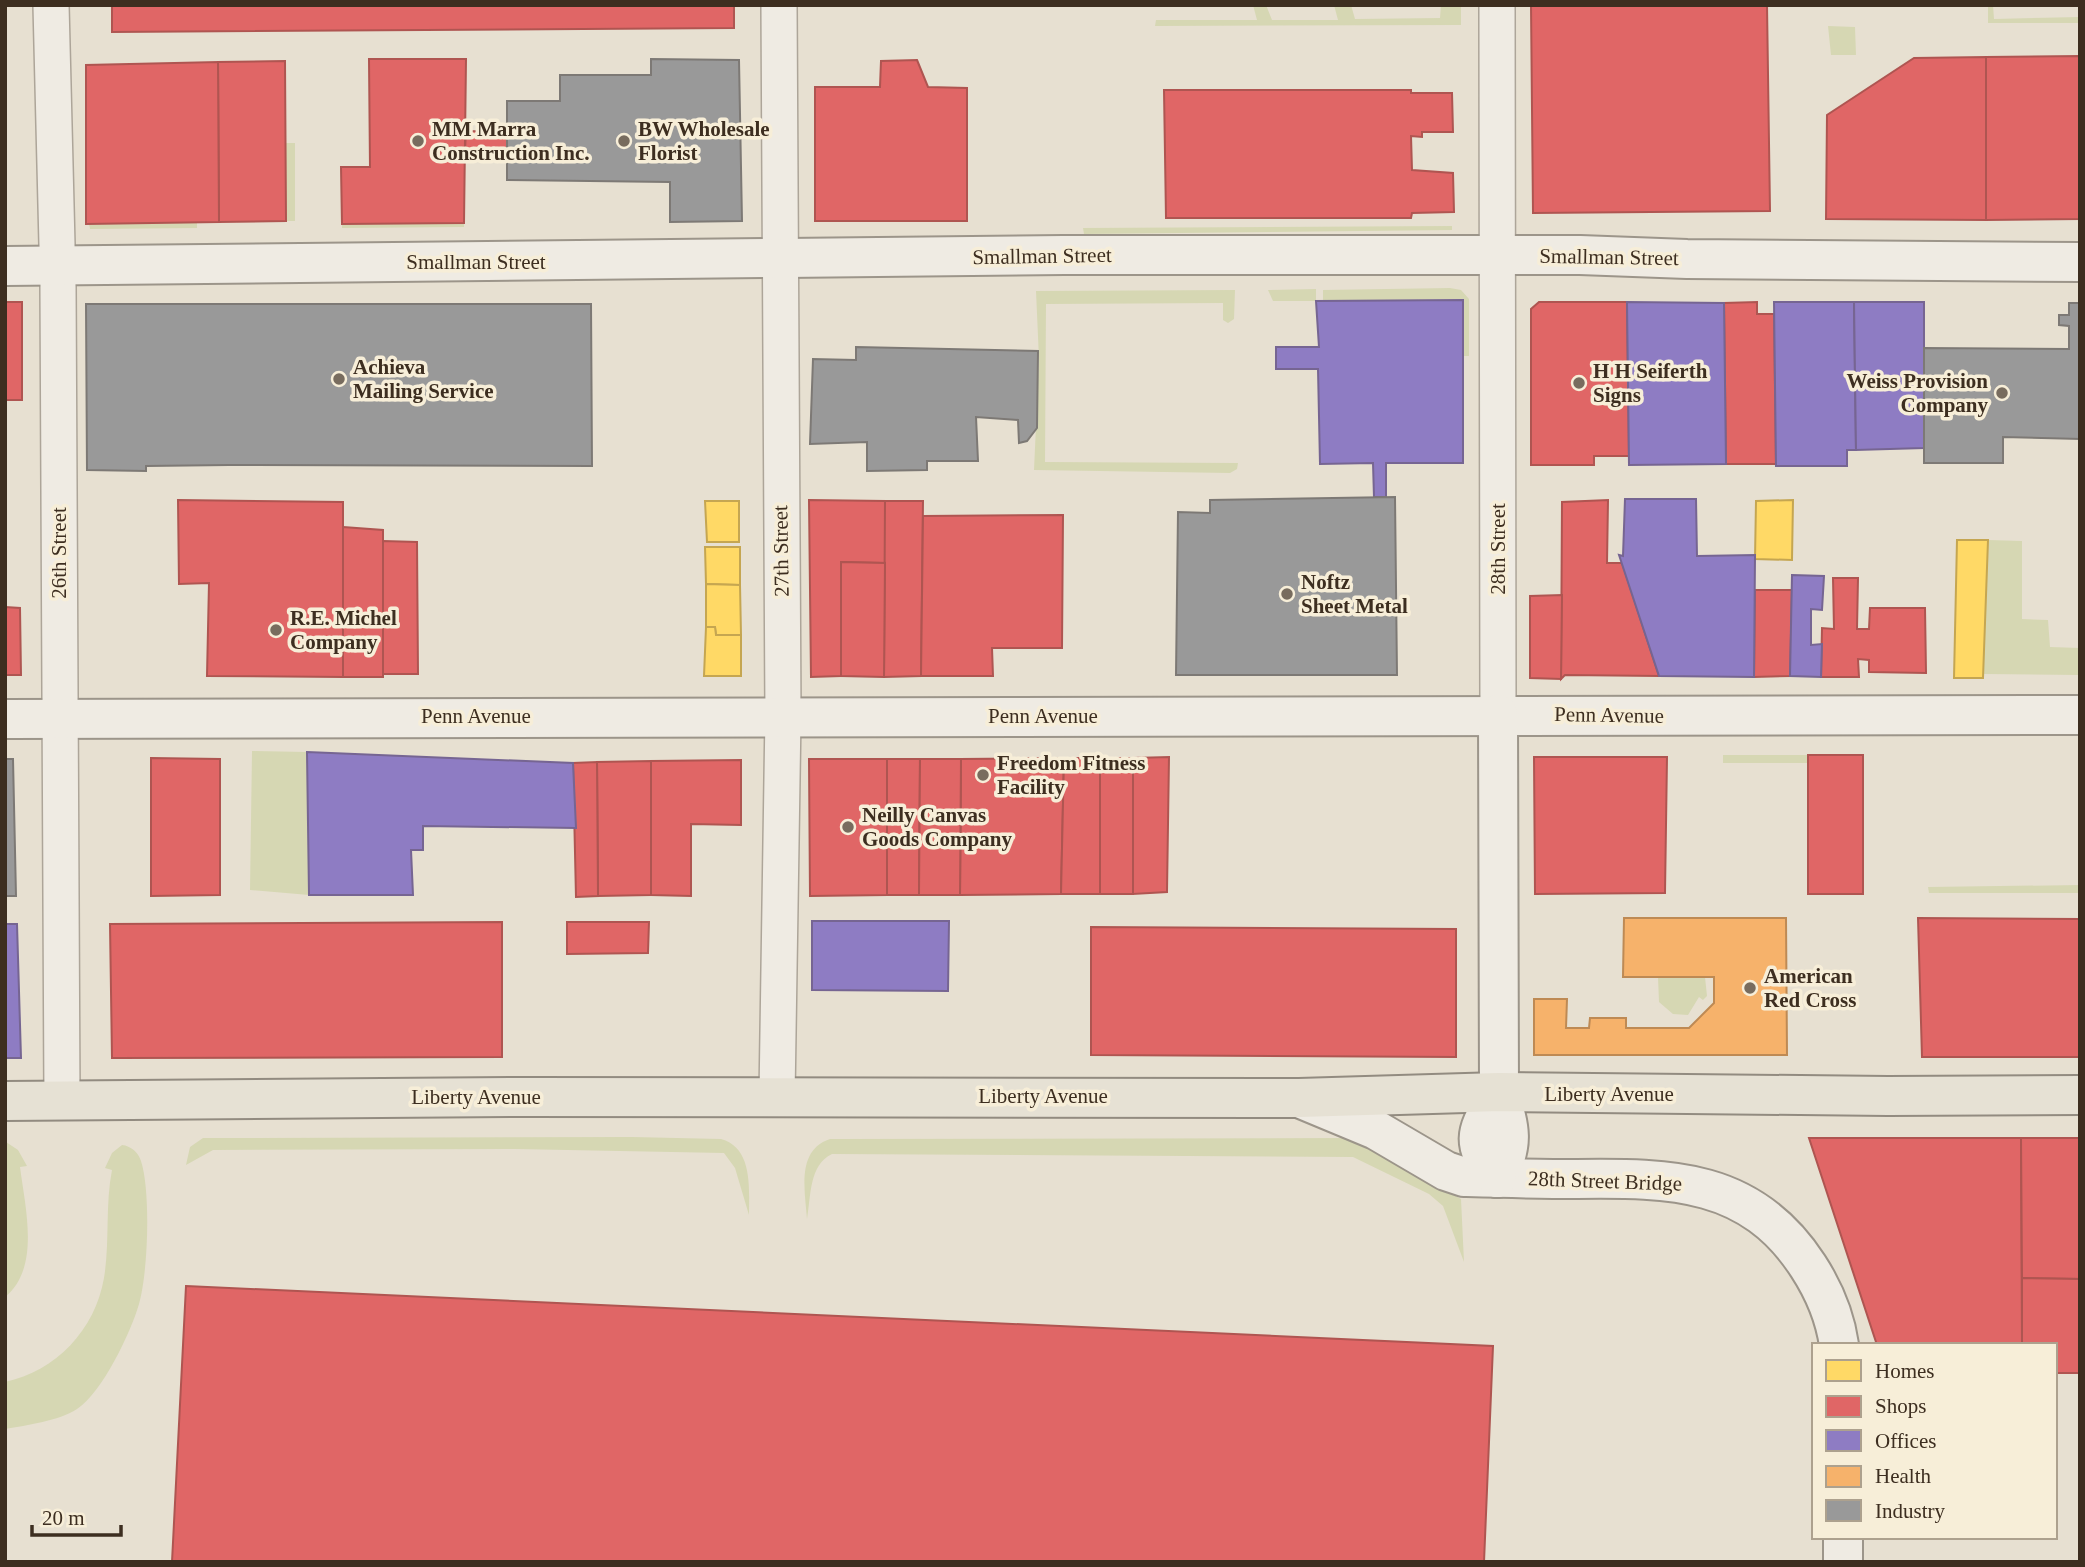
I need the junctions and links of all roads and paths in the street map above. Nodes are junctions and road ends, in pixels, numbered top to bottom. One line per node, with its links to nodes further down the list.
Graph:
1 (51, 5): 8 (street, 26th Street)
2 (779, 5): 5 (street, 27th Street)
3 (1497, 5): 4 (street, 28th Street)
4 (1498, 256): 5 (street, Smallman Street); 6 (street, Smallman Street); 9 (street, 28th Street)
5 (780, 260): 8 (street, Smallman Street); 10 (street, 27th Street)
6 (2080, 262)
7 (5, 266): 8 (street, Smallman Street)
8 (58, 266): 13 (street, 26th Street)
9 (1498, 714): 10 (street, Penn Avenue); 11 (street, Penn Avenue); 14 (street, 28th Street)
10 (783, 715): 13 (street, Penn Avenue); 16 (street, 27th Street)
11 (2080, 715)
12 (5, 719): 13 (street, Penn Avenue)
13 (61, 719): 18 (street, 26th Street)
14 (1499, 1092): 15 (main road, Liberty Avenue); 17 (main road, Liberty Avenue); 20 (street, 28th Street)
15 (2080, 1095)
16 (777, 1096): 17 (main road, Liberty Avenue); 18 (main road, Liberty Avenue)
17 (1299, 1098): 20 (street, 28th Street Bridge)
18 (62, 1100): 19 (main road, Liberty Avenue)
19 (5, 1101)
20 (1497, 1178): 21 (street, 28th Street Bridge)
21 (1838, 1343)
22 (1843, 1539): 23 (street)
23 (1843, 1562)

